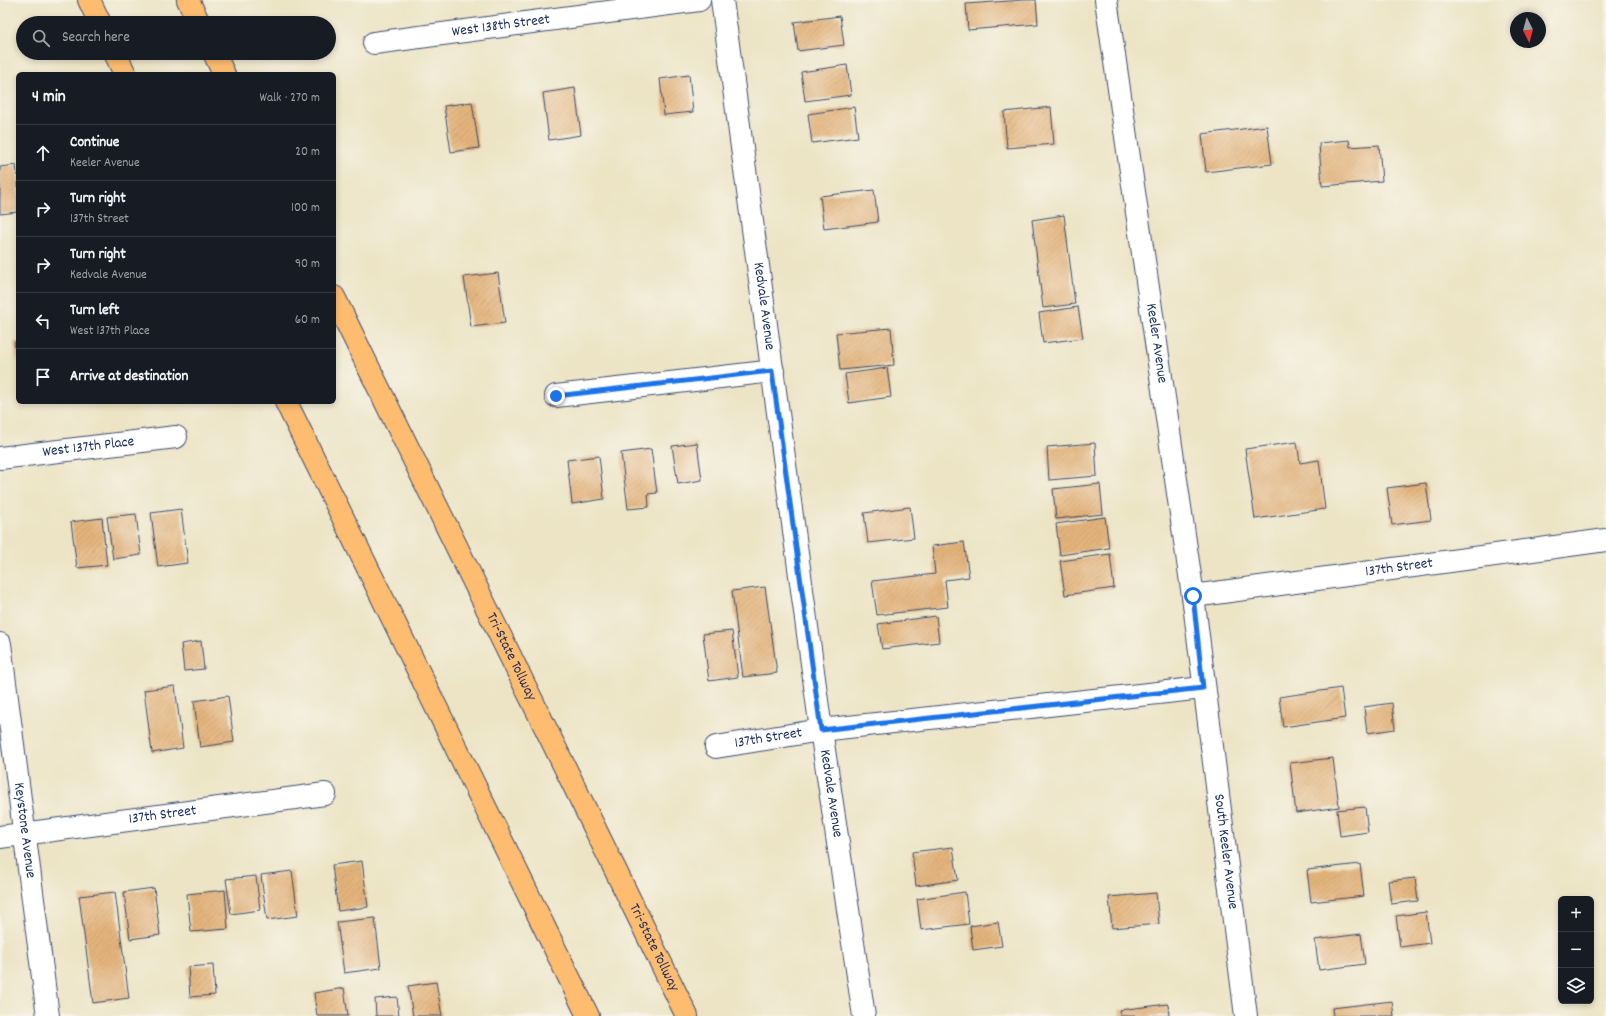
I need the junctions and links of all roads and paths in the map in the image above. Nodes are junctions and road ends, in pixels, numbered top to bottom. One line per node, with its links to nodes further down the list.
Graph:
1 (89, 0): 6 (highway)
2 (188, 0): 7 (highway)
3 (700, 0): 8 (street, West 138th Street)
4 (722, 0): 14 (street, Kedvale Avenue)
5 (1106, 0): 20 (street, Keeler Avenue)
6 (97, 16)
7 (196, 16)
8 (374, 43)
9 (119, 60): 11 (highway)
10 (217, 60): 12 (highway)
11 (125, 72)
12 (223, 72)
13 (336, 301): 30 (highway, Tri-State Tollway)
14 (772, 371): 15 (street); 23 (street, Kedvale Avenue)
15 (556, 396)
16 (287, 404): 29 (highway)
17 (176, 437): 18 (street, West 137th Place)
18 (0, 458)
19 (1606, 540): 20 (street, 137th Street)
20 (1193, 596): 22 (street, Keeler Avenue)
21 (0, 644): 26 (street, Keystone Avenue)
22 (1203, 688): 23 (street, 137th Street); 32 (street, South Keeler Avenue)
23 (821, 730): 24 (street, 137th Street); 31 (street, Kedvale Avenue)
24 (716, 747)
25 (325, 794): 26 (street, 137th Street)
26 (25, 834): 27 (street, 137th Street); 28 (street, Keystone Avenue)
27 (0, 837)
28 (48, 1016)
29 (588, 1016)
30 (687, 1016)
31 (864, 1016)
32 (1246, 1016)

